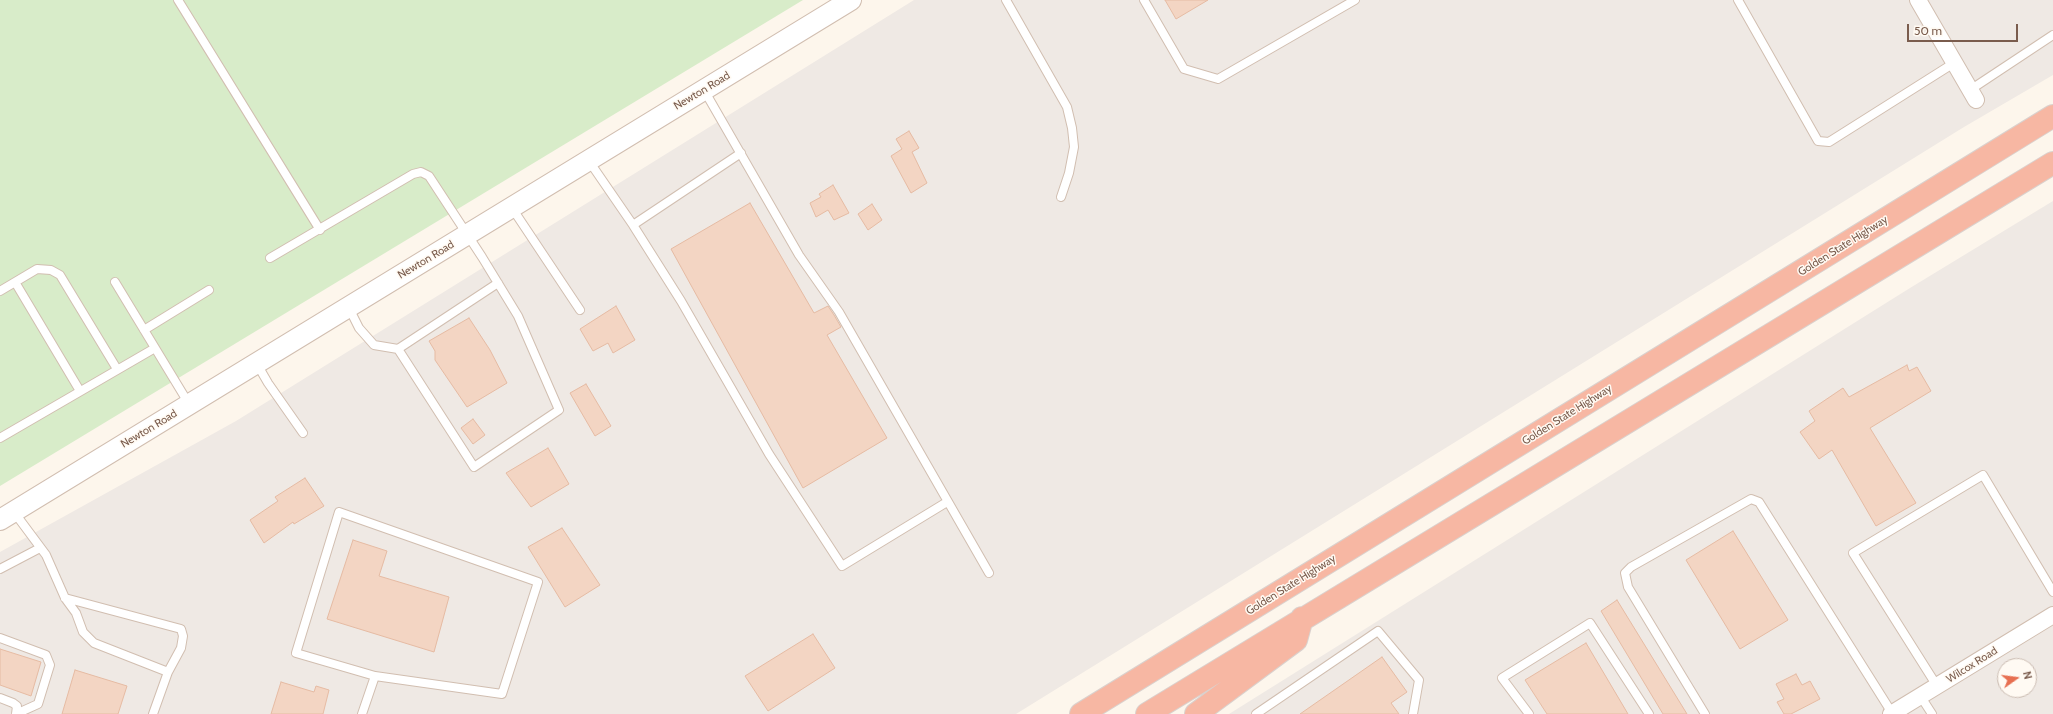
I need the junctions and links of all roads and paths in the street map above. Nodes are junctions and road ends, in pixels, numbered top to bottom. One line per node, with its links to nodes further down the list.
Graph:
1 (178, 0): 19 (lane)
2 (851, 0): 10 (street, Newton Road)
3 (1006, 0): 16 (lane)
4 (1144, 0): 5 (lane)
5 (1355, 0)
6 (1738, 0): 9 (lane)
7 (1918, 0): 9 (street)
8 (2053, 35): 11 (lane)
9 (1954, 63): 11 (street)
10 (704, 90): 13 (lane); 14 (street, Newton Road)
11 (1973, 95)
12 (2053, 116): 56 (highway, Golden State Highway)
13 (741, 153): 18 (lane); 38 (lane)
14 (588, 160): 17 (street, Newton Road); 18 (lane)
15 (2053, 163): 46 (highway)
16 (1061, 197)
17 (512, 207): 20 (street, Newton Road); 28 (lane)
18 (633, 225): 38 (lane)
19 (320, 230): 20 (lane); 21 (lane)
20 (467, 234): 24 (lane); 27 (street, Newton Road)
21 (270, 258)
22 (15, 282): 26 (lane); 33 (lane); 34 (lane)
23 (115, 282): 29 (lane)
24 (498, 283): 31 (lane); 31 (lane)
25 (209, 290): 29 (lane)
26 (0, 291)
27 (348, 307): 31 (lane); 32 (street, Newton Road)
28 (580, 310)
29 (144, 330): 30 (lane)
30 (155, 348): 33 (lane); 35 (lane)
31 (398, 349)
32 (256, 363): 35 (street, Newton Road); 36 (lane)
33 (117, 369): 34 (lane)
34 (80, 391): 37 (lane)
35 (189, 404): 39 (street, Newton Road)
36 (303, 433)
37 (0, 438)
38 (947, 502): 42 (lane)
39 (7, 516): 40 (lane)
40 (40, 548): 41 (lane); 44 (lane)
41 (0, 570)
42 (989, 573)
43 (2053, 592): 50 (lane)
44 (65, 598): 48 (lane); 48 (lane)
45 (2053, 615): 50 (street, Wilcox Road)
46 (1302, 618): 57 (highway); 58 (highway)
47 (0, 638): 53 (lane)
48 (168, 672): 54 (lane)
49 (374, 676): 49 (lane); 55 (lane)
50 (1936, 686): 51 (street, Wilcox Road)
51 (1921, 696): 64 (street, Wilcox Road); 65 (lane)
52 (0, 698): 53 (lane)
53 (16, 714)
54 (153, 714)
55 (362, 714)
56 (1081, 714)
57 (1147, 714)
58 (1196, 714)
59 (1256, 714): 60 (lane)
60 (1413, 714)
61 (1529, 714): 62 (lane)
62 (1649, 714)
63 (1705, 714): 64 (lane)
64 (1892, 714)
65 (1932, 714)

